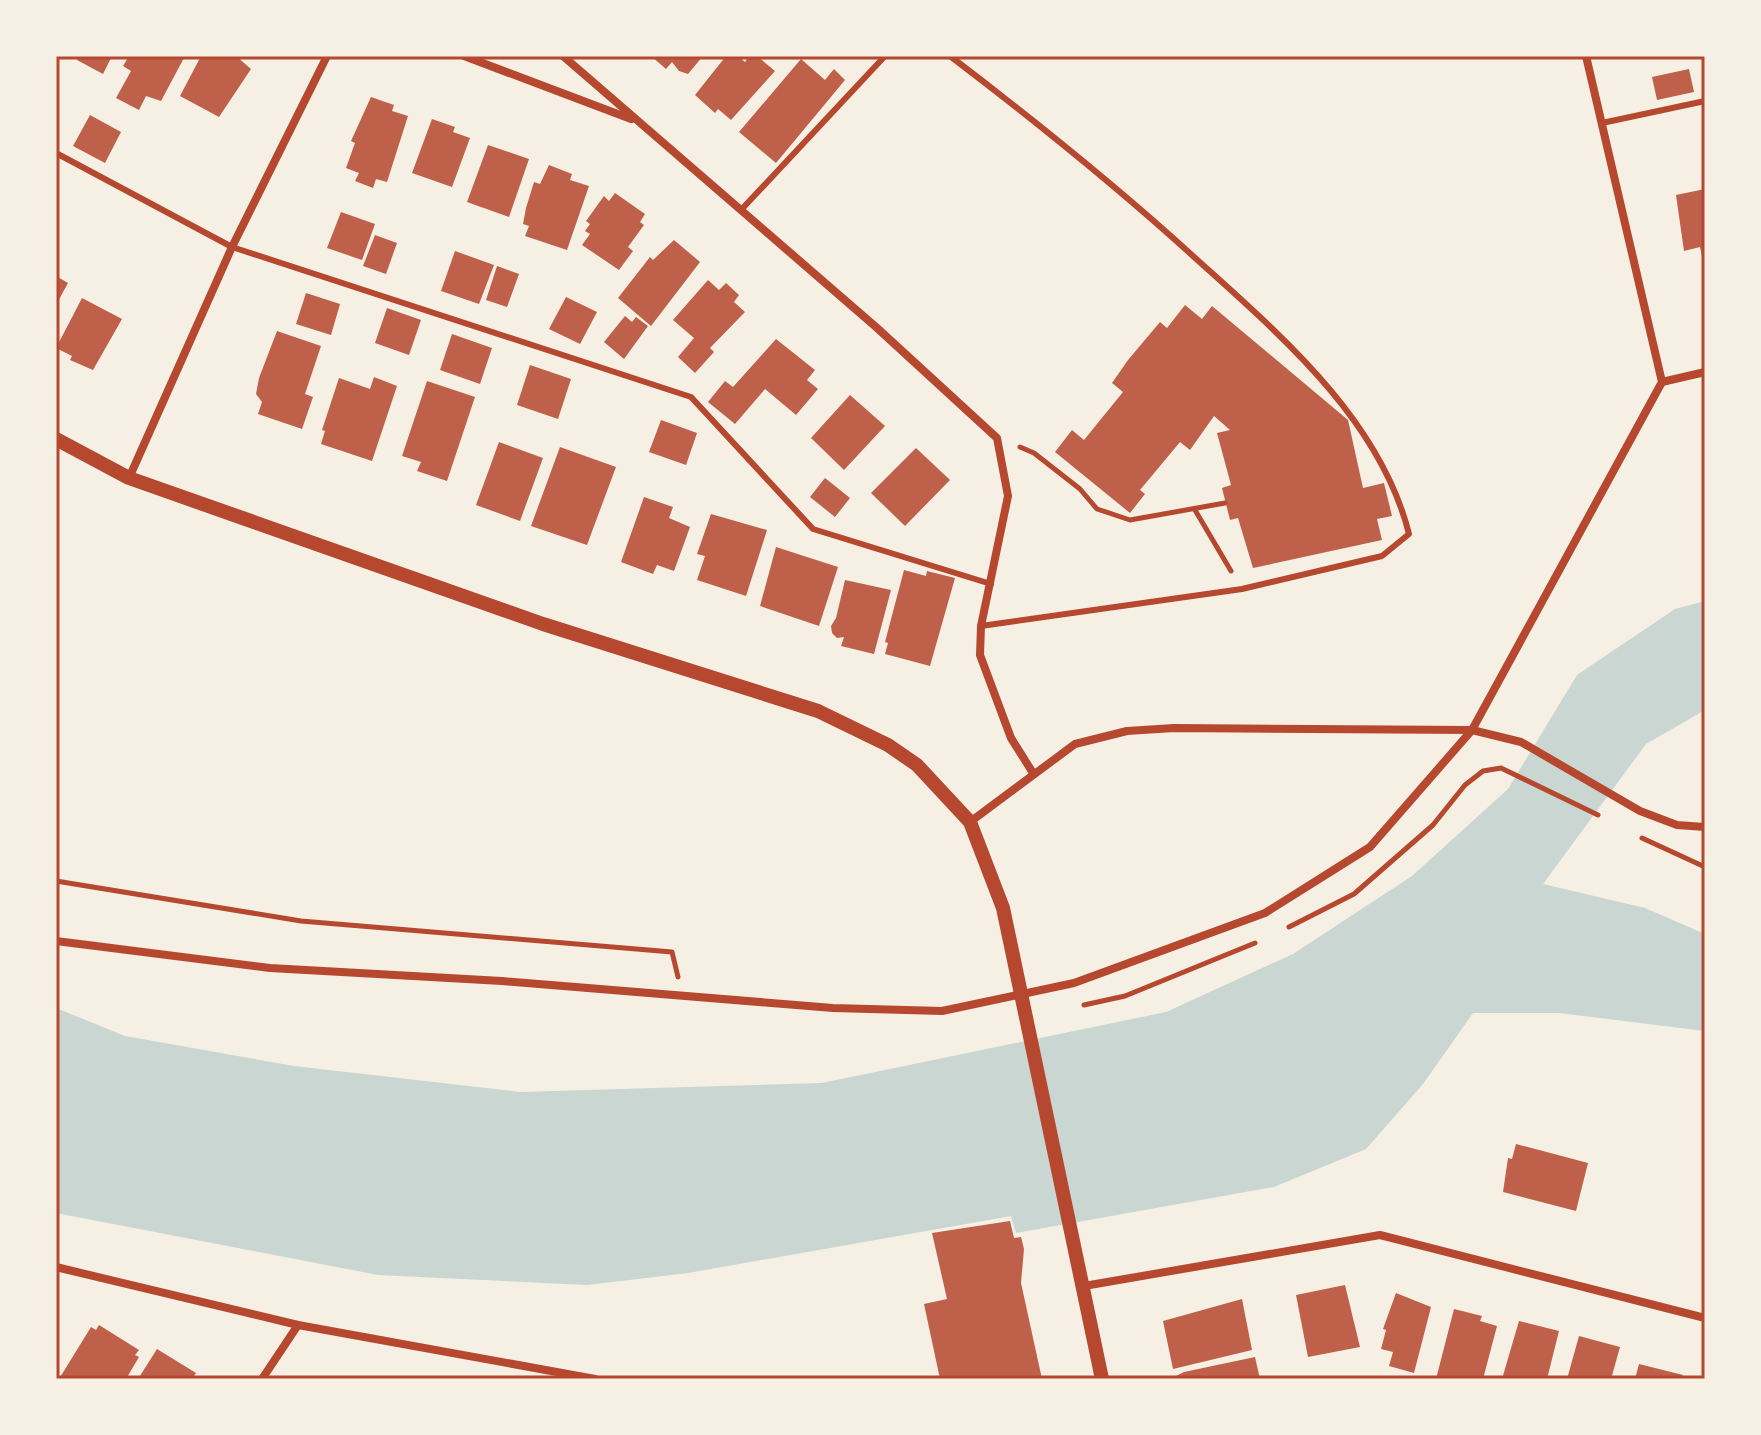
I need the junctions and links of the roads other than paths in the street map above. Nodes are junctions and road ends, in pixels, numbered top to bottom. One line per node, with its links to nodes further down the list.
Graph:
1 (327, 56): 12 (street)
2 (464, 56): 8 (street)
3 (563, 56): 8 (street)
4 (885, 56): 11 (lane)
5 (950, 56): 18 (lane)
6 (1586, 56): 9 (street)
7 (1705, 101): 9 (lane)
8 (637, 121): 11 (street)
9 (1602, 123): 14 (street)
10 (56, 153): 12 (lane)
11 (741, 210): 17 (street)
12 (232, 247): 16 (street); 17 (lane)
13 (1705, 372): 14 (street)
14 (1662, 382): 19 (street)
15 (56, 439): 16 (street)
16 (129, 478): 21 (street)
17 (992, 584): 18 (street)
18 (981, 626): 20 (street)
19 (1472, 730): 20 (street); 22 (street); 23 (street)
20 (1033, 773): 21 (street)
21 (970, 822): 25 (street)
22 (1705, 827)
23 (56, 941)
24 (56, 1267): 27 (street)
25 (1084, 1286): 26 (street); 31 (street)
26 (1705, 1318)
27 (298, 1325): 28 (street); 29 (street)
28 (547, 1375): 30 (street)
29 (262, 1379)
30 (595, 1379)
31 (1102, 1379)

